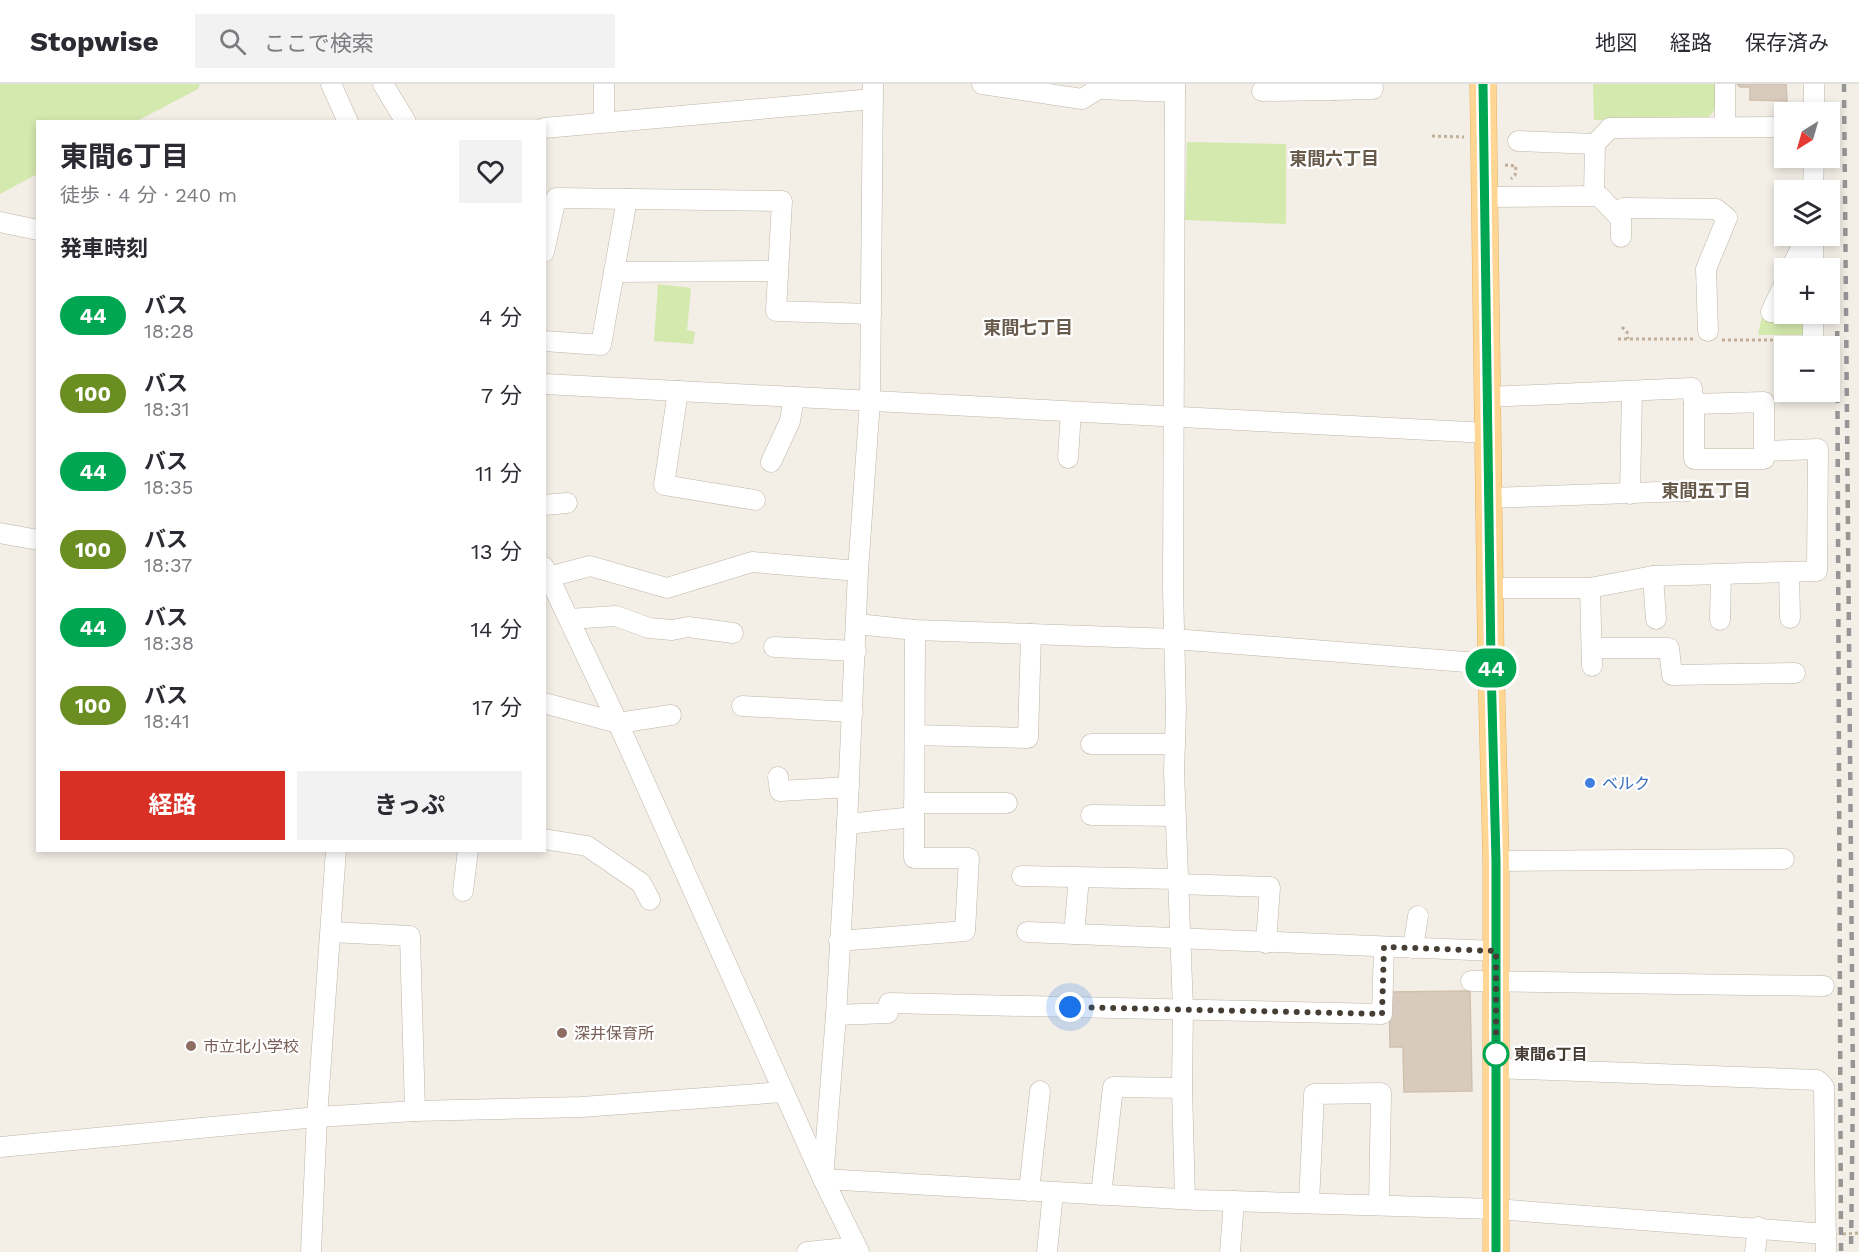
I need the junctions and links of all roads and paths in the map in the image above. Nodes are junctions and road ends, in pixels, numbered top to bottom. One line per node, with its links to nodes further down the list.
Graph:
1 (332, 84): 14 (street)
2 (383, 84): 15 (street)
3 (604, 84): 16 (street)
4 (981, 84): 9 (street)
5 (1483, 84): 27 (main road)
6 (1725, 84): 17 (street)
7 (1814, 84): 13 (street)
8 (1334, 87): 10 (street); 12 (street)
9 (1175, 88): 51 (street)
10 (1373, 89)
11 (873, 91): 16 (street); 38 (street)
12 (1262, 91)
13 (1814, 102)
14 (347, 120)
15 (405, 120)
16 (604, 121): 19 (street)
17 (1725, 127): 18 (street); 23 (street)
18 (1774, 127)
19 (546, 128)
20 (1432, 136): 21 (path)
21 (1468, 137)
22 (1518, 141): 23 (street)
23 (1595, 144): 26 (street)
24 (1504, 164): 25 (path)
25 (1505, 177)
26 (1594, 195): 27 (street); 29 (street)
27 (1485, 197): 47 (main road)
28 (627, 199): 33 (street); 34 (street); 35 (street)
29 (1615, 212): 32 (street); 40 (street)
30 (0, 222): 31 (street)
31 (36, 230)
32 (1622, 237)
33 (546, 243)
34 (778, 271): 35 (street); 38 (street)
35 (614, 272): 42 (street)
36 (1774, 306): 37 (street)
37 (1771, 312)
38 (871, 315): 48 (street)
39 (1623, 327): 41 (path)
40 (1708, 331)
41 (1628, 339)
42 (546, 341)
43 (546, 384): 44 (street)
44 (678, 391): 46 (street); 59 (street)
45 (1632, 391): 47 (street); 49 (street); 57 (street)
46 (794, 397): 48 (street); 55 (street)
47 (1488, 397): 52 (main road)
48 (870, 401): 50 (street); 65 (street)
49 (1694, 404): 53 (street); 53 (street)
50 (1071, 411): 51 (street); 54 (street)
51 (1173, 417): 52 (street); 79 (street)
52 (1488, 433): 58 (main road)
53 (1764, 451): 66 (street)
54 (1068, 458)
55 (771, 462)
56 (1688, 491): 57 (street)
57 (1630, 494): 58 (street)
58 (1488, 498): 69 (main road)
59 (755, 500)
60 (567, 503): 61 (street)
61 (546, 505)
62 (0, 533): 63 (street)
63 (36, 540)
64 (547, 572): 65 (street); 72 (street)
65 (858, 572): 75 (street)
66 (1789, 572): 67 (street); 71 (street)
67 (1721, 574): 68 (street); 74 (street)
68 (1653, 576): 70 (street); 73 (street)
69 (1491, 588): 70 (street); 82 (main road)
70 (1590, 588): 83 (street)
71 (1790, 618)
72 (569, 619): 77 (street); 88 (street)
73 (1656, 619)
74 (1720, 620)
75 (857, 624): 76 (street); 81 (street)
76 (915, 630): 78 (street); 89 (street)
77 (733, 633)
78 (1031, 634): 79 (street); 89 (street)
79 (1174, 639): 82 (street); 91 (street)
80 (774, 647): 81 (street)
81 (856, 651): 86 (street)
82 (1491, 664): 103 (main road)
83 (1795, 673)
84 (546, 704): 88 (street)
85 (742, 706): 86 (street)
86 (853, 712): 93 (street)
87 (671, 715): 88 (street)
88 (618, 723): 126 (street)
89 (915, 735): 95 (street)
90 (1091, 744): 91 (street)
91 (1175, 744): 97 (street)
92 (778, 777): 93 (street)
93 (849, 787): 98 (street)
94 (1007, 803): 95 (street)
95 (914, 810): 98 (street); 114 (street)
96 (1091, 815): 97 (street)
97 (1176, 816): 106 (street)
98 (848, 824): 114 (street)
99 (546, 839): 108 (street)
100 (336, 852): 110 (street)
101 (468, 852): 107 (street)
102 (1784, 859): 103 (street)
103 (1496, 861): 118 (main road)
104 (1022, 876): 105 (street)
105 (1079, 878): 106 (street); 112 (street)
106 (1178, 881): 113 (street); 115 (street)
107 (463, 891)
108 (650, 900)
109 (1418, 916): 117 (street)
110 (331, 932): 127 (street); 128 (street)
111 (1027, 932): 112 (street)
112 (1074, 934): 113 (street)
113 (1179, 939): 115 (street); 121 (street)
114 (839, 941): 122 (street)
115 (1266, 943): 116 (street)
116 (1384, 947): 117 (street); 121 (street)
117 (1413, 948): 118 (street)
118 (1496, 951): 119 (main road)
119 (1483, 981): 120 (street); 123 (main road)
120 (1824, 986)
121 (1183, 1009): 122 (street); 124 (street)
122 (836, 1014): 130 (street)
123 (1496, 1068): 138 (main road); 140 (street)
124 (1182, 1088): 133 (street); 134 (street)
125 (1040, 1091): 131 (street)
126 (783, 1092): 127 (street); 130 (street)
127 (415, 1111): 128 (street)
128 (317, 1117): 129 (street); 142 (street)
129 (0, 1147)
130 (823, 1179): 131 (street); 141 (street)
131 (1029, 1191): 132 (street)
132 (1053, 1193): 133 (street); 144 (street)
133 (1101, 1195): 134 (street)
134 (1185, 1199): 135 (street)
135 (1234, 1201): 136 (street); 145 (street)
136 (1309, 1203): 137 (street); 137 (street)
137 (1379, 1205): 138 (street)
138 (1495, 1209): 139 (street); 146 (main road)
139 (1758, 1227): 140 (street); 147 (street)
140 (1826, 1243)
141 (857, 1250): 143 (street)
142 (311, 1252)
143 (807, 1252)
144 (1047, 1252)
145 (1230, 1252)
146 (1496, 1252)
147 (1755, 1252)

